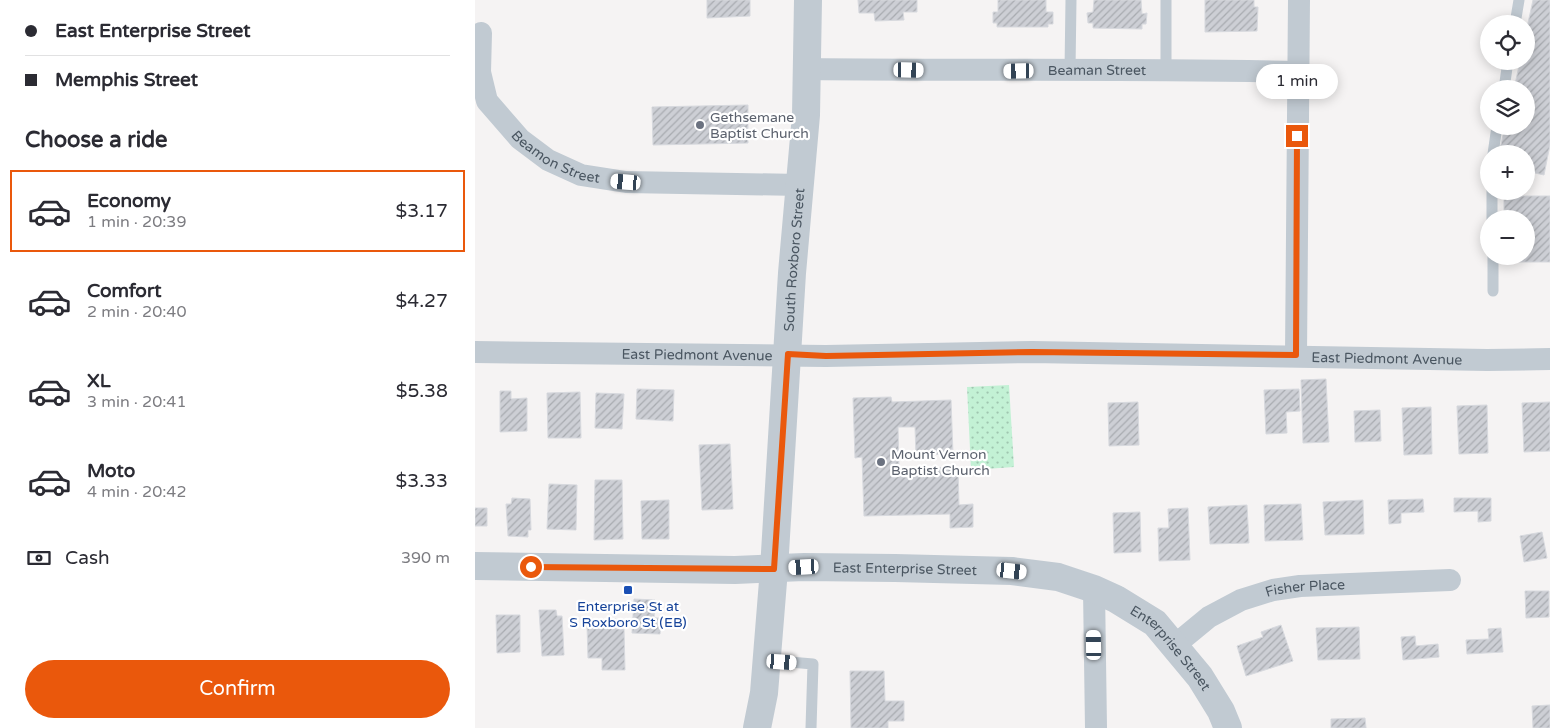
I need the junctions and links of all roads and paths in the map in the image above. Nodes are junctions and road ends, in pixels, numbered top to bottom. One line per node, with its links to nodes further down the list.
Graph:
1 (808, 0): 8 (street, South Roxboro Street)
2 (1071, 0): 10 (lane)
3 (1166, 0): 9 (lane)
4 (1299, 0): 11 (street)
5 (1519, 0): 6 (lane)
6 (1516, 15)
7 (481, 33): 12 (street, Beamon Street)
8 (807, 69): 10 (street, Beaman Street); 12 (street, South Roxboro Street)
9 (1166, 69): 10 (street, Beaman Street); 11 (street, Beaman Street)
10 (1070, 70)
11 (1297, 72): 17 (street)
12 (800, 185): 16 (street, South Roxboro Street)
13 (1493, 265): 14 (lane)
14 (1493, 291)
15 (475, 352): 16 (street, East Piedmont Avenue)
16 (788, 354): 17 (street, East Piedmont Avenue); 20 (street, South Roxboro Street)
17 (1296, 355): 18 (street, East Piedmont Avenue)
18 (1550, 359)
19 (475, 566): 20 (street, East Enterprise Street)
20 (774, 569): 22 (street, East Enterprise Street); 24 (street, South Roxboro Street)
21 (1450, 580): 23 (street, Fisher Place)
22 (1094, 588): 23 (street, Enterprise Street); 27 (street)
23 (1175, 645): 28 (street, Enterprise Street)
24 (767, 660): 25 (street, South Roxboro Street); 26 (lane)
25 (757, 728)
26 (811, 728)
27 (1096, 728)
28 (1228, 728)

